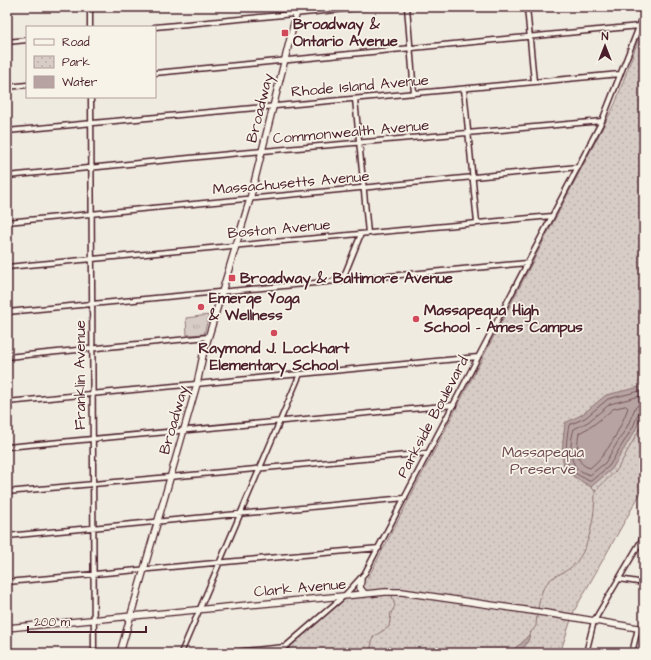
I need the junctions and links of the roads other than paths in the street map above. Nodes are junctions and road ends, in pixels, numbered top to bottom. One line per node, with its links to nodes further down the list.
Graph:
1 (90, 7): 8 (street)
2 (298, 7): 6 (main road, Broadway)
3 (367, 7): 6 (street)
4 (407, 7): 14 (street)
5 (527, 7): 11 (street)
6 (296, 14): 10 (street); 15 (main road, Broadway)
7 (644, 14): 9 (street, Parkside Boulevard)
8 (90, 26)
9 (639, 26): 11 (street); 17 (street, Parkside Boulevard)
10 (156, 28)
11 (530, 37): 14 (street); 18 (street)
12 (26, 40): 13 (street)
13 (7, 42)
14 (410, 48): 15 (street); 22 (street)
15 (285, 60): 16 (street); 25 (main road, Broadway)
16 (156, 73)
17 (620, 74): 18 (street, Rhode Island Avenue); 26 (street, Parkside Boulevard)
18 (534, 82): 21 (street, Rhode Island Avenue)
19 (26, 85): 20 (street)
20 (7, 87)
21 (464, 89): 22 (street, Rhode Island Avenue); 29 (street)
22 (414, 93): 24 (street, Rhode Island Avenue)
23 (91, 98): 27 (street, Franklin Avenue)
24 (356, 99): 25 (street, Rhode Island Avenue); 30 (street)
25 (272, 107): 27 (street, Rhode Island Avenue); 31 (main road, Broadway)
26 (602, 121): 29 (street, Commonwealth Avenue); 32 (street, Parkside Boulevard)
27 (91, 123): 28 (street, Rhode Island Avenue); 33 (street, Franklin Avenue)
28 (7, 131)
29 (468, 133): 30 (street, Commonwealth Avenue); 35 (street)
30 (359, 143): 31 (street, Commonwealth Avenue); 36 (street)
31 (262, 152): 33 (street, Commonwealth Avenue); 37 (main road, Broadway)
32 (578, 167): 35 (street, Massachusetts Avenue); 39 (street, Parkside Boulevard)
33 (91, 168): 34 (street, Commonwealth Avenue); 38 (street, Franklin Avenue)
34 (7, 176)
35 (472, 177): 36 (street, Massachusetts Avenue); 41 (street)
36 (364, 188): 37 (street, Massachusetts Avenue); 42 (street)
37 (250, 199): 38 (street, Massachusetts Avenue); 44 (main road, Broadway)
38 (91, 214): 40 (street, Massachusetts Avenue); 45 (street, Franklin Avenue)
39 (552, 216): 41 (street, Boston Avenue); 46 (street, Parkside Boulevard)
40 (7, 222)
41 (477, 223): 42 (street, Boston Avenue)
42 (368, 233): 43 (street, Boston Avenue)
43 (361, 234): 44 (street, Boston Avenue); 48 (street)
44 (236, 246): 45 (street, Boston Avenue); 49 (main road, Broadway)
45 (92, 259): 47 (street, Boston Avenue); 50 (street, Franklin Avenue)
46 (527, 263): 48 (street); 55 (street, Parkside Boulevard)
47 (7, 267)
48 (342, 281): 49 (street)
49 (222, 292): 50 (street); 52 (main road, Broadway)
50 (92, 304): 51 (street); 53 (street, Franklin Avenue)
51 (7, 312)
52 (208, 337): 53 (street); 57 (main road, Broadway)
53 (92, 349): 54 (street); 58 (street, Franklin Avenue)
54 (7, 357)
55 (478, 357): 56 (street); 60 (street, Parkside Boulevard)
56 (300, 374): 57 (street); 61 (street)
57 (197, 384): 58 (street); 62 (main road, Broadway)
58 (92, 394): 59 (street); 63 (street, Franklin Avenue)
59 (7, 402)
60 (454, 405): 61 (street); 65 (street, Parkside Boulevard)
61 (280, 421): 62 (street); 66 (street)
62 (183, 430): 63 (street); 67 (main road, Broadway)
63 (93, 438): 64 (street); 68 (street, Franklin Avenue)
64 (7, 447)
65 (428, 453): 66 (street); 70 (street, Parkside Boulevard)
66 (260, 469): 67 (street); 71 (street)
67 (170, 477): 68 (street); 72 (main road, Broadway)
68 (93, 484): 69 (street); 73 (street, Franklin Avenue)
69 (7, 492)
70 (405, 498): 71 (street); 76 (street, Parkside Boulevard)
71 (240, 514): 72 (street); 77 (street)
72 (156, 522): 73 (street); 78 (main road, Broadway)
73 (93, 528): 74 (street); 79 (street, Franklin Avenue)
74 (7, 536)
75 (644, 537): 81 (street)
76 (379, 548): 77 (street); 80 (street, Parkside Boulevard)
77 (220, 562): 78 (street); 86 (street)
78 (143, 570): 79 (street); 87 (main road, Broadway)
79 (94, 574): 82 (street); 88 (street, Franklin Avenue)
80 (360, 579): 84 (main road); 85 (street, Parkside Boulevard)
81 (619, 579): 83 (street); 89 (street)
82 (7, 582)
83 (644, 583)
84 (365, 594): 85 (main road, Clark Avenue); 89 (main road, Clark Avenue)
85 (344, 596): 86 (main road, Clark Avenue); 92 (street, Parkside Boulevard)
86 (200, 610): 87 (main road, Clark Avenue); 95 (street)
87 (130, 616): 88 (main road, Clark Avenue); 94 (main road, Broadway)
88 (94, 620): 90 (main road, Clark Avenue); 93 (street, Franklin Avenue)
89 (594, 621): 91 (main road, Clark Avenue); 98 (street)
90 (7, 628)
91 (641, 628): 99 (street)
92 (286, 647): 96 (street); 97 (street, Parkside Boulevard)
93 (94, 653)
94 (120, 653)
95 (181, 653)
96 (224, 653)
97 (278, 653)
98 (586, 653)
99 (632, 653)

